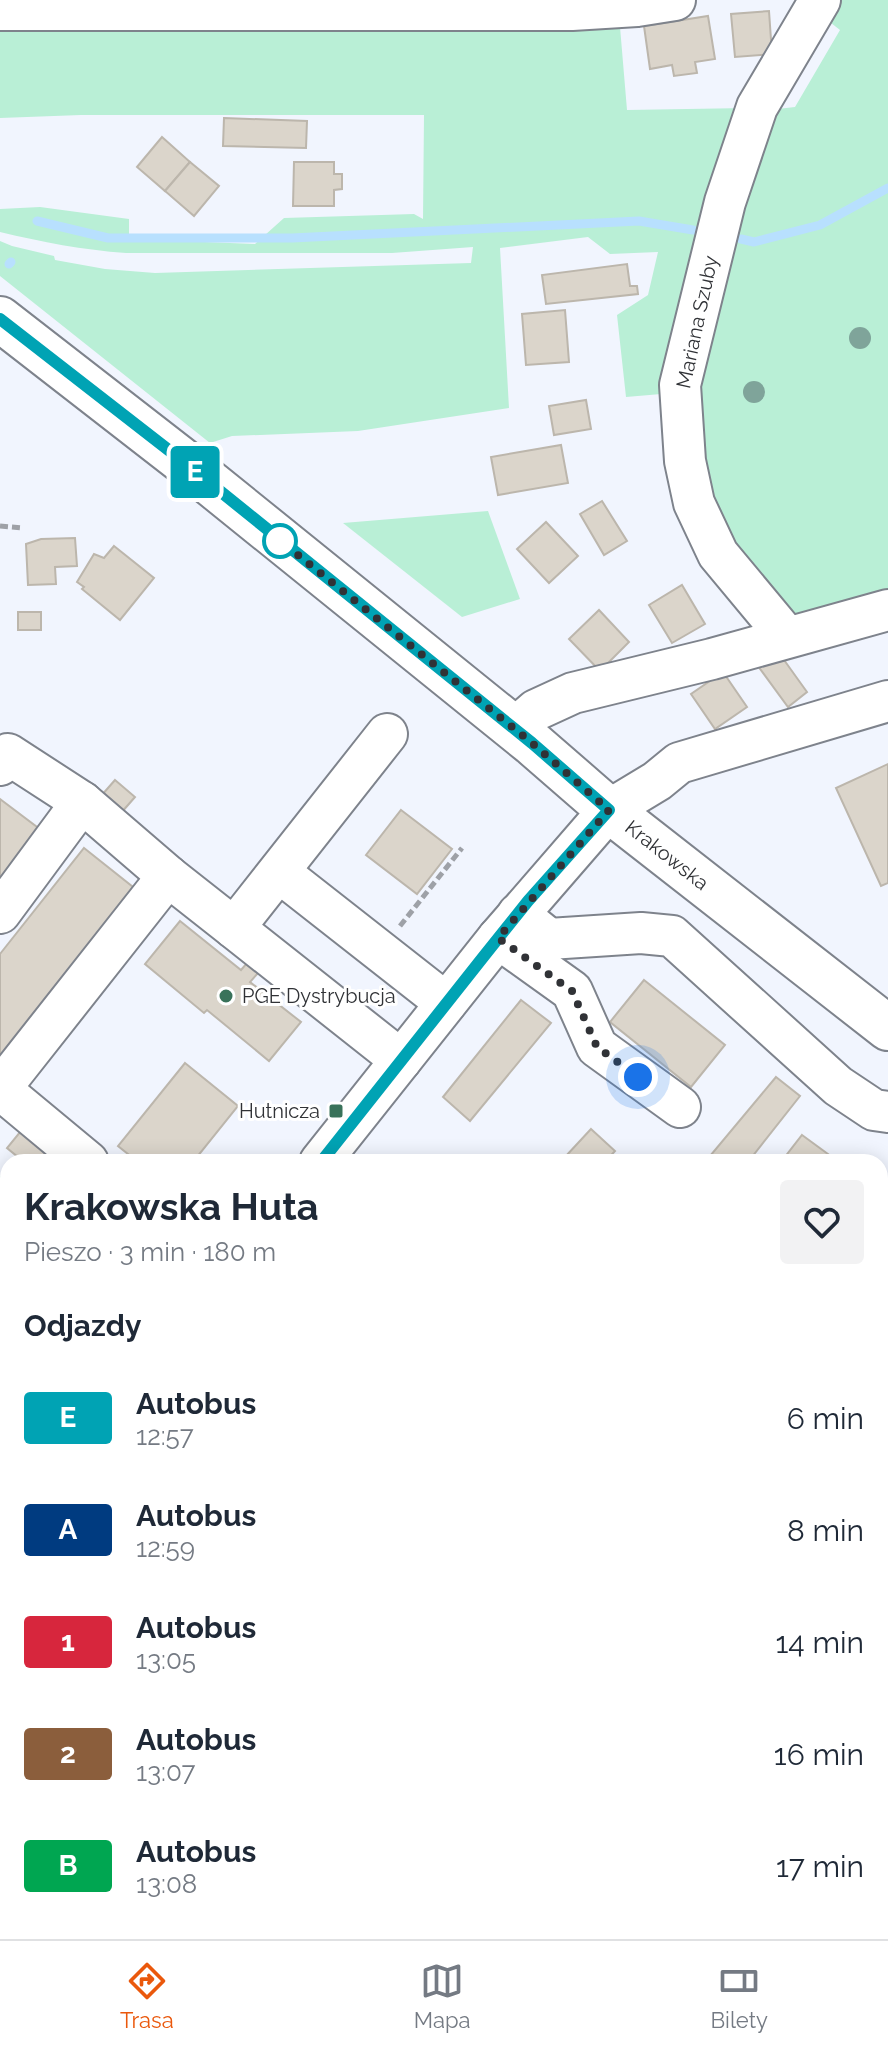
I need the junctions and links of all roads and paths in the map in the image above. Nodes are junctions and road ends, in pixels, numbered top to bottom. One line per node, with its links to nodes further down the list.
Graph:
1 (675, 0): 3 (street)
2 (820, 0): 8 (street, Mariana Szuby)
3 (0, 10)
4 (0, 319): 11 (main road, Krakowska)
5 (0, 526): 6 (path)
6 (23, 528)
7 (888, 610): 8 (street)
8 (787, 637): 11 (street)
9 (888, 701): 14 (street)
10 (888, 718): 14 (street)
11 (514, 729): 16 (main road, Krakowska)
12 (387, 734): 18 (street)
13 (0, 765): 15 (street)
14 (657, 781): 16 (street)
15 (82, 802): 19 (street); 20 (street)
16 (609, 810): 21 (street); 25 (main road, Krakowska)
17 (462, 848): 23 (path)
18 (279, 872): 22 (street); 23 (street)
19 (168, 876): 22 (street); 27 (street)
20 (0, 913)
21 (508, 926): 24 (street); 28 (street); 29 (street)
22 (234, 928): 26 (street)
23 (379, 951): 24 (street)
24 (446, 1003): 26 (street)
25 (888, 1028)
26 (401, 1060): 31 (street)
27 (0, 1089): 30 (street)
28 (680, 1107)
29 (888, 1112)
30 (78, 1154)
31 (326, 1154)

